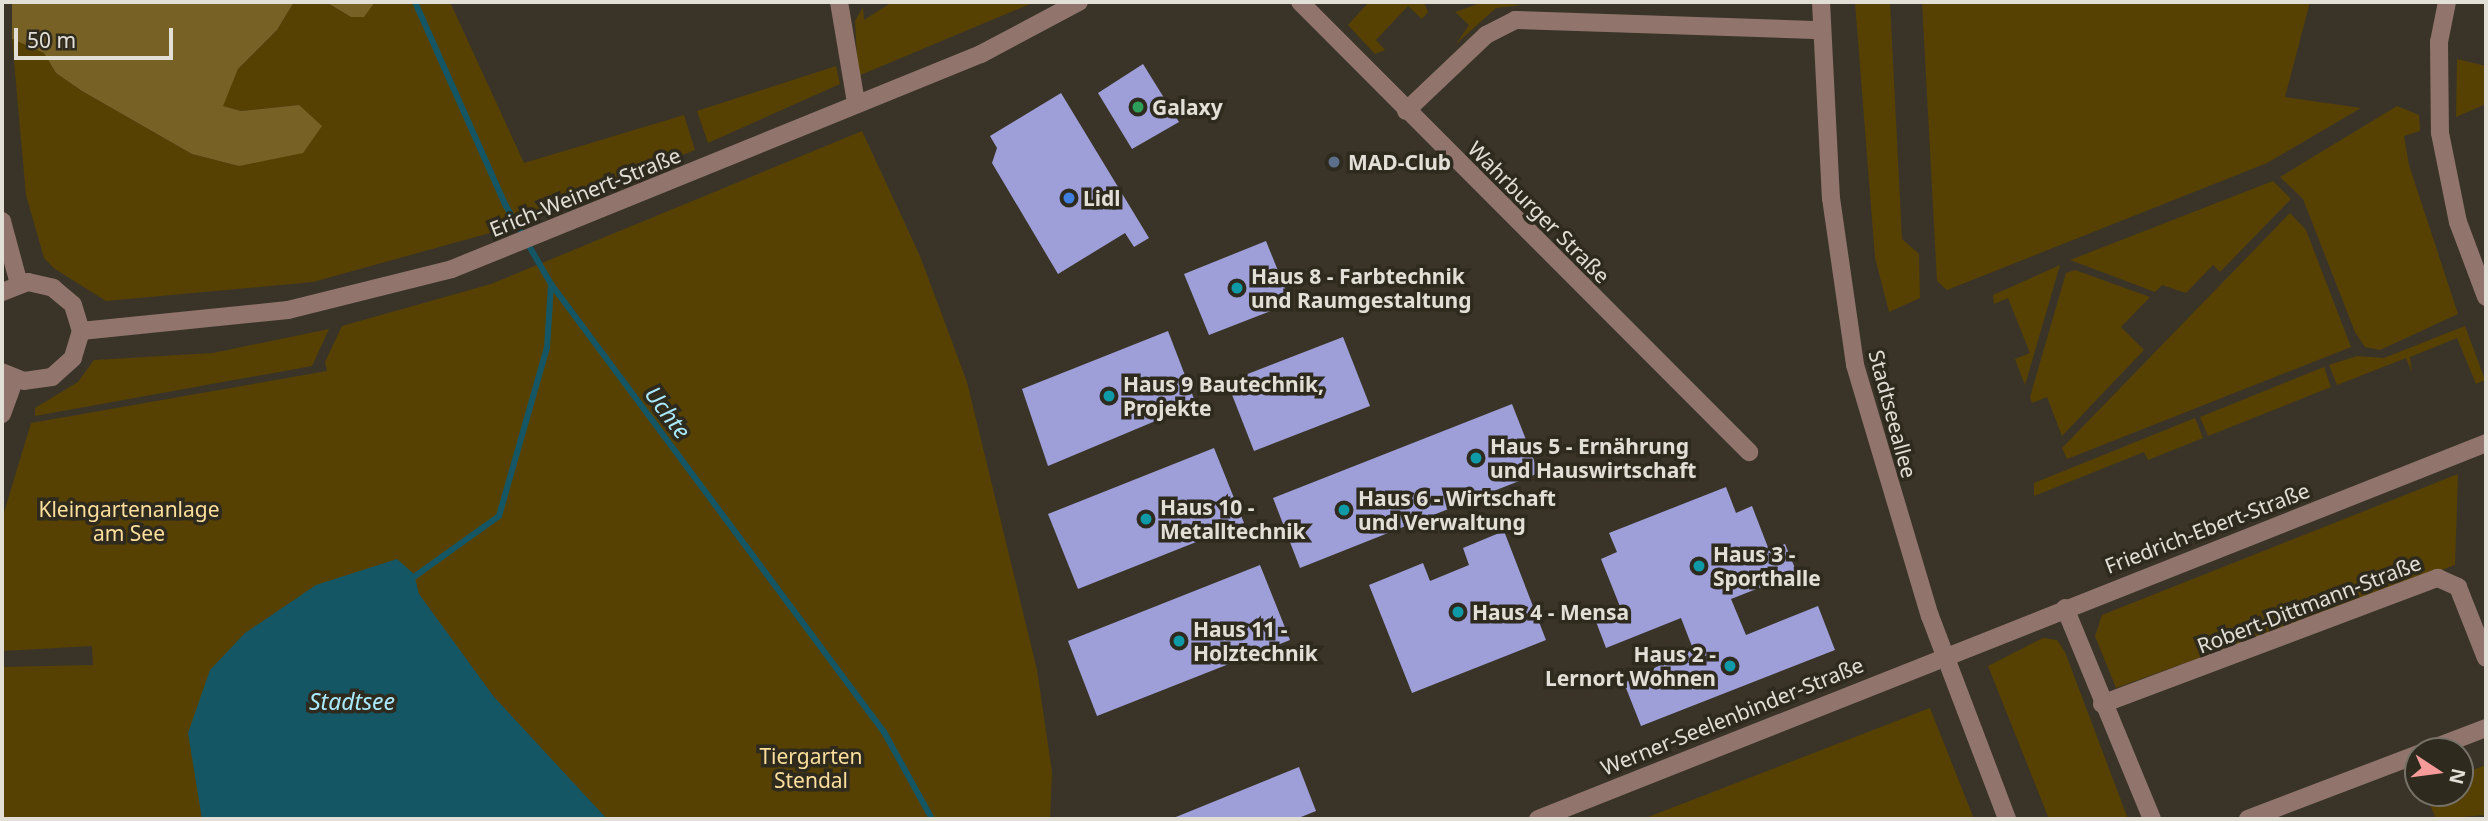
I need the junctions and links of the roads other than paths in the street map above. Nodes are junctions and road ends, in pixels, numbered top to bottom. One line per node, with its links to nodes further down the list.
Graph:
1 (839, 2): 7 (street)
2 (1079, 2): 7 (street, Erich-Weinert-Straße)
3 (1300, 2): 8 (street, Wahrburger Straße)
4 (1821, 2): 6 (street, Stadtseeallee)
5 (2447, 2): 12 (street)
6 (1821, 30): 8 (street); 19 (street, Stadtseeallee)
7 (856, 102): 13 (street, Erich-Weinert-Straße)
8 (1406, 111): 17 (street, Wahrburger Straße)
9 (2, 221): 10 (street)
10 (19, 284): 11 (street); 13 (street)
11 (2, 292)
12 (2486, 297)
13 (81, 331): 14 (street)
14 (8, 375): 15 (street)
15 (2, 414)
16 (2486, 443): 18 (street, Friedrich-Ebert-Straße)
17 (1749, 452)
18 (2065, 608): 19 (street, Friedrich-Ebert-Straße); 21 (street)
19 (1944, 656): 25 (street, Werner-Seelenbinder-Straße); 26 (street, Stadtseeallee)
20 (2486, 658): 21 (street, Robert-Dittmann-Straße)
21 (2102, 704): 27 (street)
22 (2486, 728): 23 (street)
23 (2463, 737)
24 (2404, 759): 28 (street)
25 (1541, 819)
26 (2007, 819)
27 (2152, 819)
28 (2248, 819)

